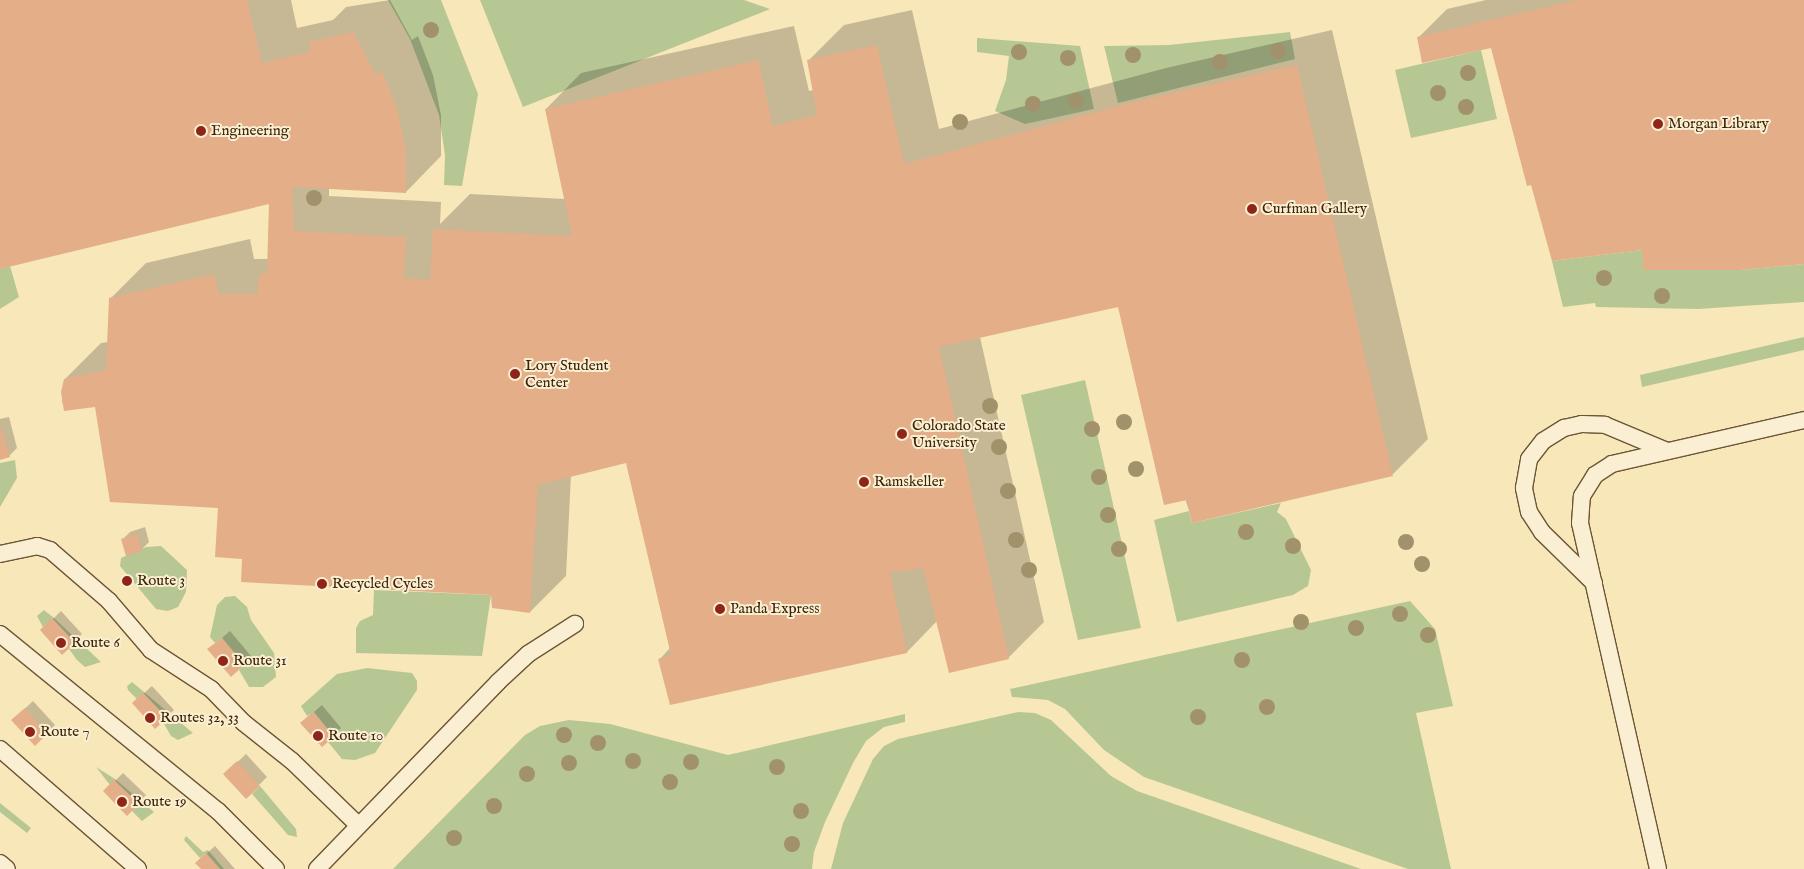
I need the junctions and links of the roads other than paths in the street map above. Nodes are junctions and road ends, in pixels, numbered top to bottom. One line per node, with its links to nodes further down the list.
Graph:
1 (1804, 420): 2 (lane)
2 (1667, 452): 4 (lane); 4 (lane)
3 (0, 554): 8 (lane)
4 (1594, 583): 14 (lane)
5 (575, 624): 8 (lane)
6 (0, 634): 12 (lane)
7 (0, 749): 11 (lane)
8 (358, 824): 13 (lane)
9 (0, 863): 10 (lane)
10 (7, 869)
11 (138, 869)
12 (276, 869)
13 (317, 869)
14 (1658, 869)

